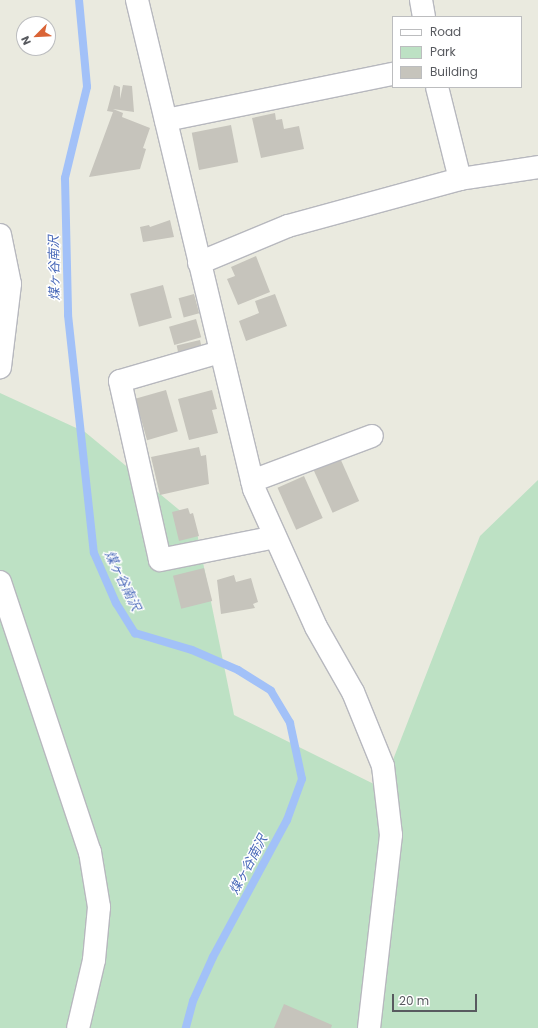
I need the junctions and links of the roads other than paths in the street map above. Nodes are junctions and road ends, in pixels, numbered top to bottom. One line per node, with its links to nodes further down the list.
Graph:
1 (137, 0): 6 (street)
2 (420, 0): 3 (street)
3 (424, 16)
4 (392, 74): 6 (street)
5 (437, 88): 8 (street)
6 (166, 120): 10 (street)
7 (538, 167): 8 (street)
8 (460, 179): 10 (street)
9 (0, 235): 12 (street)
10 (199, 263): 11 (street)
11 (220, 352): 14 (street); 15 (street)
12 (0, 367)
13 (372, 436): 14 (street)
14 (252, 481): 15 (street)
15 (275, 537): 18 (street)
16 (0, 582): 17 (street)
17 (78, 1028)
18 (369, 1028)

